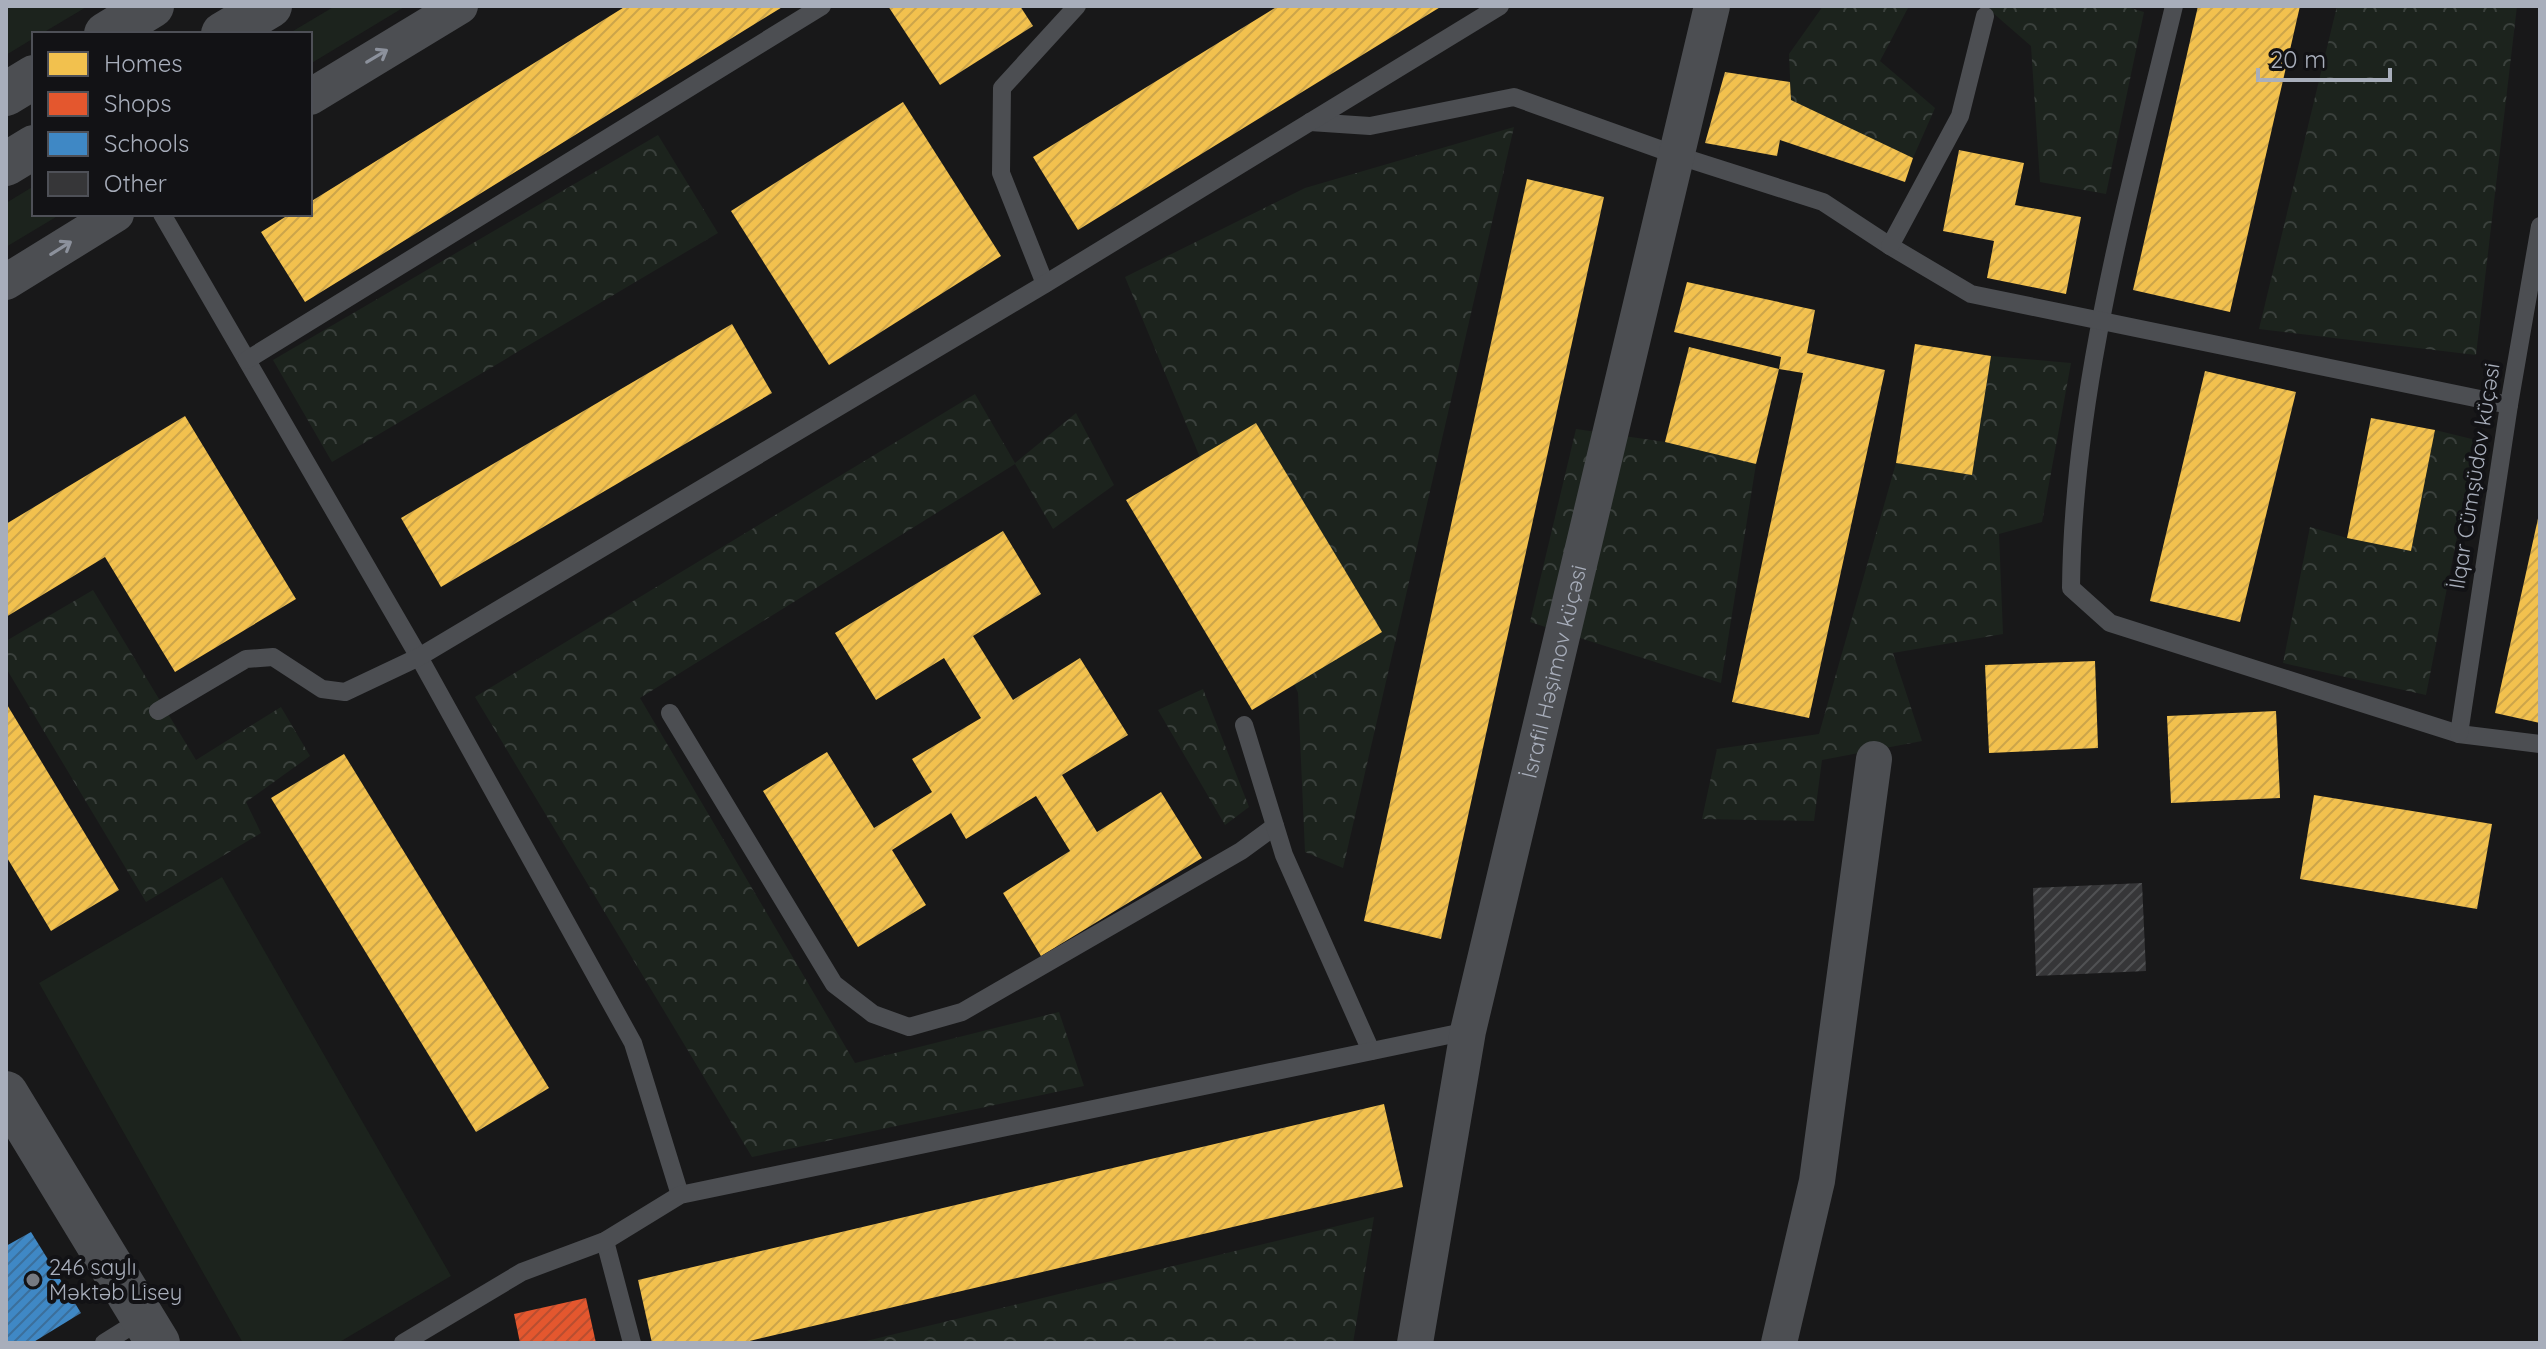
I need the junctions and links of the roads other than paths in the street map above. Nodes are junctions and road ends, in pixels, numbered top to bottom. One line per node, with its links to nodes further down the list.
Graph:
1 (152, 6): 10 (street)
2 (270, 6): 11 (street)
3 (460, 6): 14 (street, one-way to 3)
4 (822, 6): 26 (lane)
5 (1075, 6): 24 (lane)
6 (1500, 6): 15 (lane)
7 (1712, 6): 17 (street, İsrafil Həşimov küçəsi)
8 (2174, 6): 25 (lane)
9 (1985, 16): 22 (lane)
10 (109, 32)
11 (226, 32)
12 (32, 78): 13 (street)
13 (6, 94)
14 (312, 96)
15 (1310, 122): 17 (lane); 24 (lane)
16 (32, 148): 18 (street)
17 (1676, 155): 22 (lane); 36 (street, İsrafil Həşimov küçəsi)
18 (6, 164)
19 (113, 216): 23 (street, one-way to 19)
20 (163, 216): 26 (lane)
21 (2540, 226): 27 (lane, İlqar Cümşüdov küçəsi)
22 (1890, 246): 25 (lane)
23 (6, 282)
24 (1045, 284): 28 (lane)
25 (2099, 320): 27 (lane); 32 (lane)
26 (247, 360): 28 (lane)
27 (2509, 405): 32 (lane, İlqar Cümşüdov küçəsi)
28 (419, 657): 29 (lane); 39 (lane)
29 (158, 711)
30 (670, 713): 35 (lane)
31 (1244, 725): 35 (lane)
32 (2459, 734): 33 (lane)
33 (2540, 744)
34 (1874, 759): 46 (street)
35 (1275, 826): 37 (lane)
36 (1468, 1031): 37 (lane); 45 (street, İsrafil Həşimov küçəsi)
37 (1371, 1051): 39 (lane)
38 (6, 1093): 41 (street)
39 (680, 1195): 40 (lane)
40 (605, 1241): 43 (lane); 44 (lane)
41 (151, 1331): 42 (lane)
42 (104, 1343)
43 (403, 1343)
44 (632, 1343)
45 (1415, 1343)
46 (1779, 1343)

